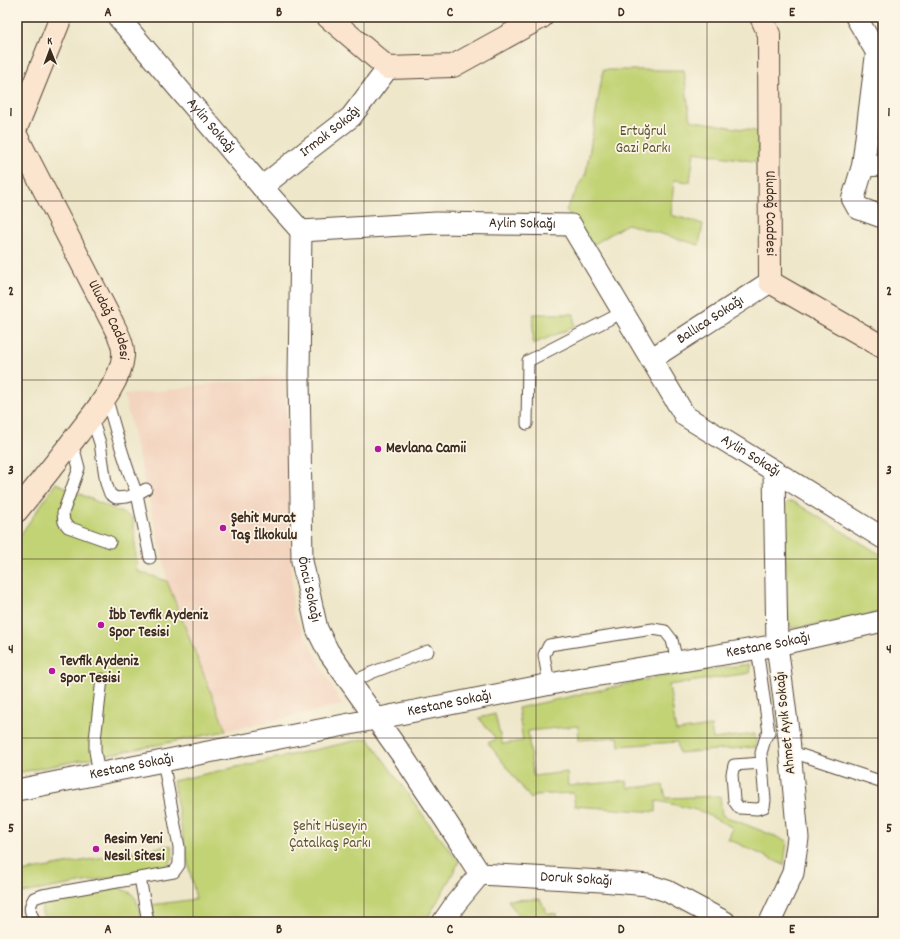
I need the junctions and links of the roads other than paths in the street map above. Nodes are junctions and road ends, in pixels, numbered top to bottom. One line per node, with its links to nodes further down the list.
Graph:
1 (61, 17): 10 (main road)
2 (118, 17): 13 (street, Aylin Sokağı)
3 (328, 17): 9 (main road)
4 (542, 17): 9 (main road)
5 (761, 17): 16 (main road, Uludağ Caddesi)
6 (856, 17): 8 (street)
7 (873, 17): 8 (street)
8 (878, 53): 12 (street)
9 (388, 68): 13 (street, Irmak Sokağı)
10 (17, 126)
11 (17, 137): 20 (main road, Uludağ Caddesi)
12 (873, 165): 14 (street)
13 (262, 187): 15 (street, Aylin Sokağı)
14 (883, 217)
15 (301, 231): 17 (street, Aylin Sokağı); 36 (street, Öncü Sokağı)
16 (770, 282): 18 (main road); 19 (street, Ballıca Sokağı)
17 (623, 312): 19 (street, Aylin Sokağı); 22 (lane)
18 (883, 347)
19 (651, 359): 24 (street, Aylin Sokağı)
20 (106, 396): 21 (main road, Uludağ Caddesi); 25 (lane)
21 (92, 416): 23 (main road, Uludağ Caddesi); 25 (lane)
22 (527, 424)
23 (69, 446): 26 (main road, Uludağ Caddesi); 28 (lane)
24 (774, 471): 27 (street, Aylin Sokağı); 31 (street, Ahmet Ayık Sokağı)
25 (142, 491): 29 (lane)
26 (17, 511)
27 (883, 538)
28 (110, 542)
29 (150, 558)
30 (883, 621): 31 (street, Kestane Sokağı)
31 (778, 644): 32 (street, Kestane Sokağı); 39 (street, Ahmet Ayık Sokağı)
32 (757, 648): 34 (street, Kestane Sokağı); 41 (lane)
33 (428, 651): 36 (lane)
34 (677, 662): 37 (street, Kestane Sokağı); 37 (lane)
35 (102, 679): 42 (lane)
36 (351, 683): 38 (street, Öncü Sokağı)
37 (549, 684): 38 (street, Kestane Sokağı)
38 (376, 718): 40 (street, Kestane Sokağı); 45 (street, Öncü Sokağı)
39 (790, 751): 43 (lane); 51 (street, Ahmet Ayık Sokağı)
40 (163, 761): 42 (street, Kestane Sokağı); 46 (lane)
41 (762, 763): 41 (lane)
42 (99, 774): 44 (street, Kestane Sokağı)
43 (883, 782)
44 (17, 790)
45 (480, 874): 49 (street); 50 (street, Doruk Sokağı)
46 (140, 878): 47 (lane); 48 (lane)
47 (35, 922)
48 (148, 922)
49 (443, 922)
50 (725, 922)
51 (770, 922)

